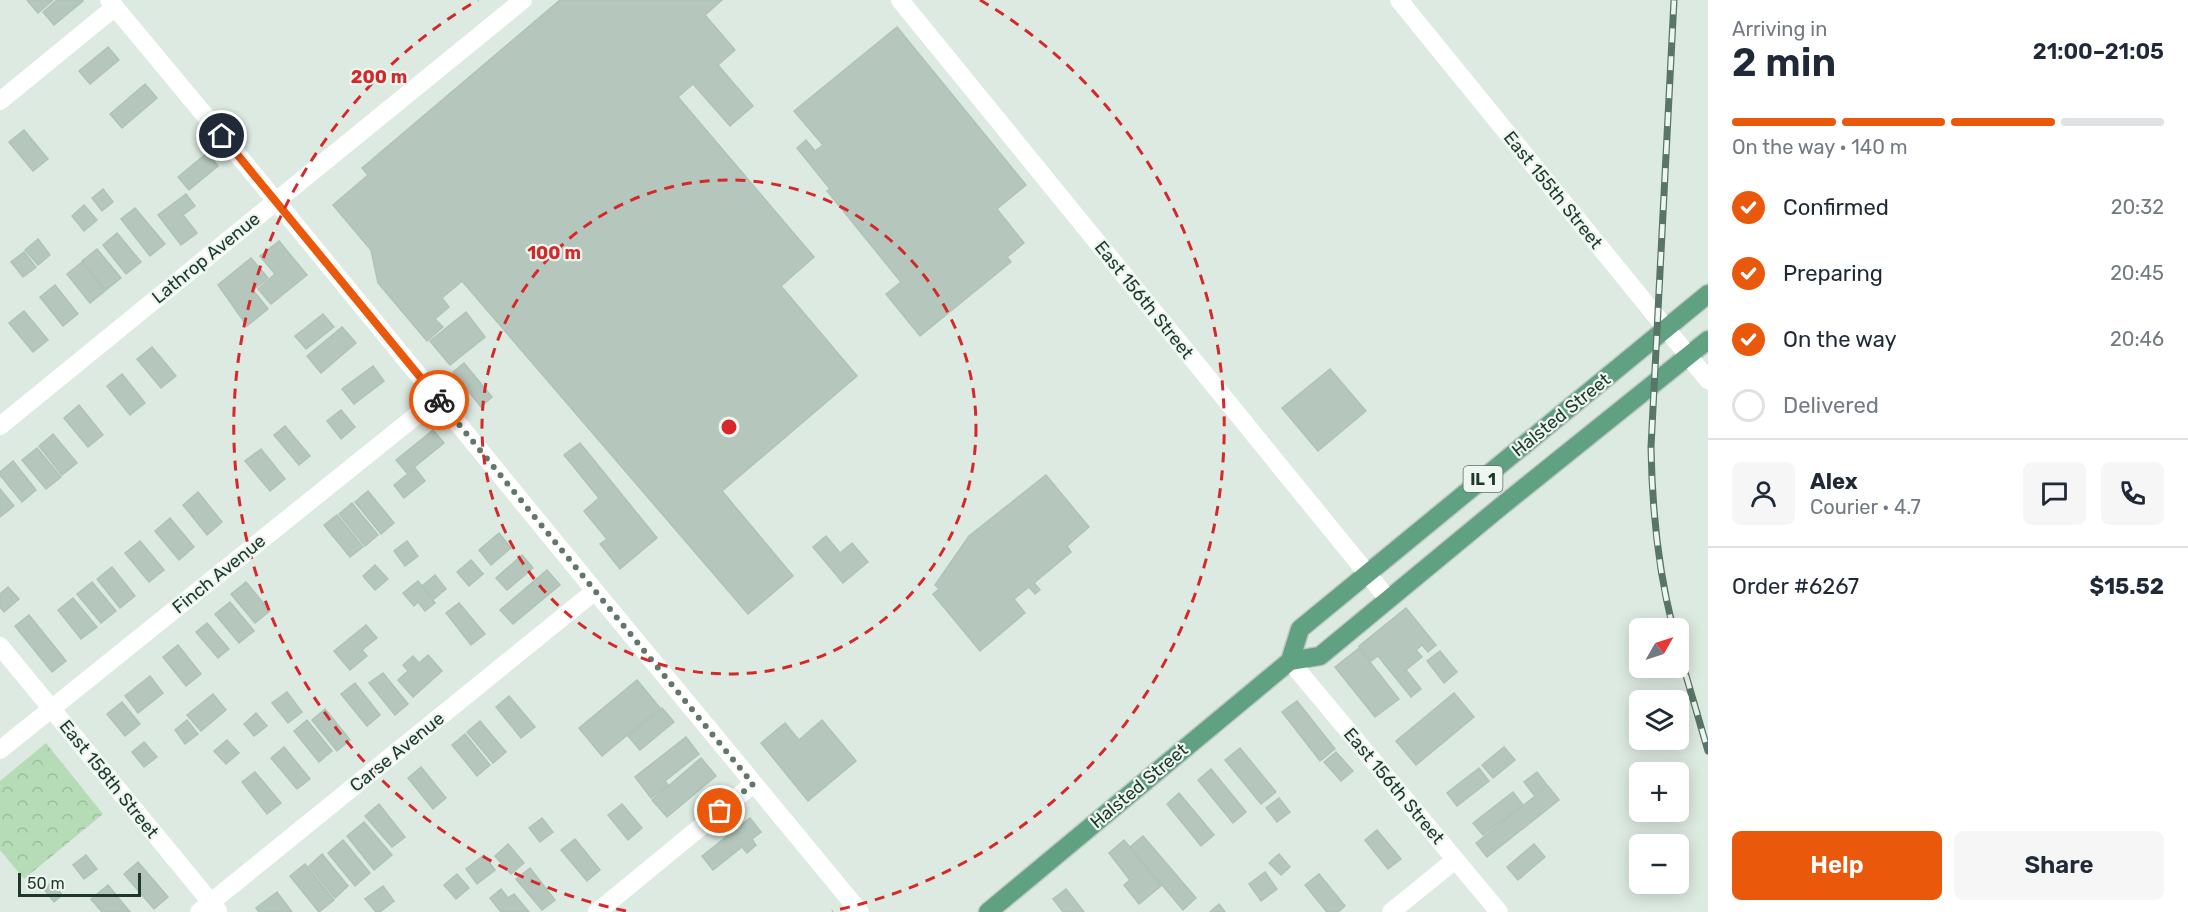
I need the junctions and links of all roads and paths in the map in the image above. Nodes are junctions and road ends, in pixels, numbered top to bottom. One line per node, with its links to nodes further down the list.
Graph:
1 (523, 0): 6 (street, Lathrop Avenue)
2 (900, 0): 14 (street, East 156th Street)
3 (1399, 0): 8 (street, East 155th Street)
4 (112, 4): 5 (street); 6 (street)
5 (0, 101)
6 (276, 201): 12 (street); 13 (street, Lathrop Avenue)
7 (1708, 294): 8 (main road, Halsted Street / IL 1)
8 (1666, 329): 10 (street, East 155th Street); 14 (main road, Halsted Street / IL 1)
9 (1708, 340): 10 (main road, Halsted Street / IL 1)
10 (1689, 356): 11 (street, East 155th Street); 16 (main road, Halsted Street / IL 1)
11 (1708, 380)
12 (438, 398): 15 (street); 19 (street, Finch Avenue)
13 (0, 426)
14 (1367, 574): 16 (street, East 156th Street); 18 (main road, Halsted Street / IL 1)
15 (595, 591): 21 (street); 23 (street, Carse Avenue)
16 (1388, 600): 18 (main road, Halsted Street / IL 1)
17 (0, 646): 19 (street, East 158th Street)
18 (1290, 661): 22 (street, East 156th Street); 26 (main road, Halsted Street)
19 (51, 709): 20 (street, Finch Avenue); 23 (street, East 158th Street)
20 (0, 750)
21 (753, 784): 24 (street); 25 (street)
22 (1455, 860): 27 (street); 28 (street, East 156th Street)
23 (209, 909)
24 (597, 912)
25 (860, 912)
26 (988, 912)
27 (1391, 912)
28 (1499, 912)

